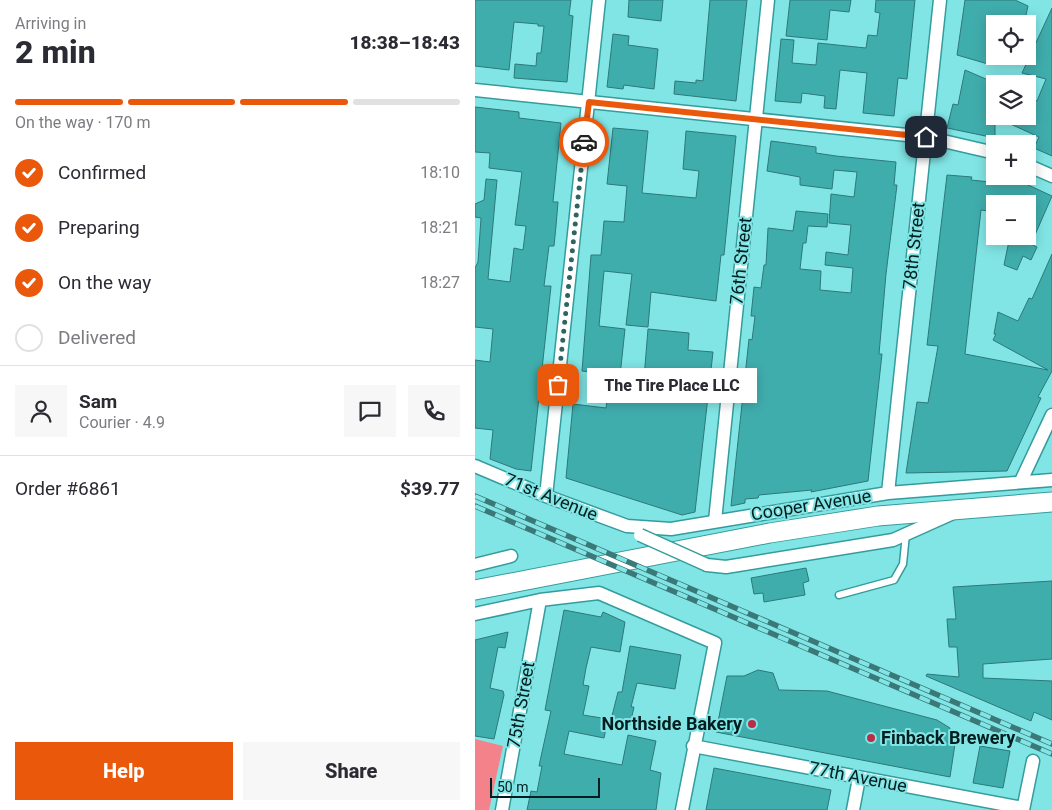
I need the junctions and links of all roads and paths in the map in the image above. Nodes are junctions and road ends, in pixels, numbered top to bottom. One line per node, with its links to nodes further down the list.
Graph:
1 (599, 0): 5 (street)
2 (768, 0): 6 (street, 76th Street)
3 (940, 0): 7 (street, 78th Street)
4 (475, 90): 5 (street)
5 (589, 102): 6 (street); 16 (street)
6 (755, 119): 7 (street); 19 (street, 76th Street)
7 (926, 137): 8 (street); 15 (street, 78th Street)
8 (986, 151)
9 (1036, 169): 10 (street)
10 (1052, 176)
11 (1052, 415): 14 (street)
12 (475, 466): 16 (street, 71st Avenue)
13 (1052, 480): 14 (street, Cooper Avenue)
14 (1021, 481): 15 (street, Cooper Avenue)
15 (888, 493): 19 (street, Cooper Avenue)
16 (546, 496): 20 (street, 71st Avenue)
17 (1052, 502): 18 (main road, Cooper Avenue)
18 (964, 508): 21 (street, Cooper Avenue); 24 (main road, Cooper Avenue)
19 (715, 521): 20 (street, Cooper Avenue)
20 (627, 526): 21 (street, Cooper Avenue, bridge)
21 (906, 534): 25 (lane)
22 (511, 556): 23 (street)
23 (475, 565)
24 (475, 590)
25 (839, 595)
26 (540, 600): 27 (street); 28 (street); 32 (street, 75th Street)
27 (475, 614)
28 (693, 746): 30 (street, 77th Avenue); 33 (street)
29 (1033, 761): 31 (street)
30 (859, 778): 31 (street, 77th Avenue); 34 (street)
31 (1023, 809)
32 (502, 810)
33 (682, 810)
34 (853, 810)

